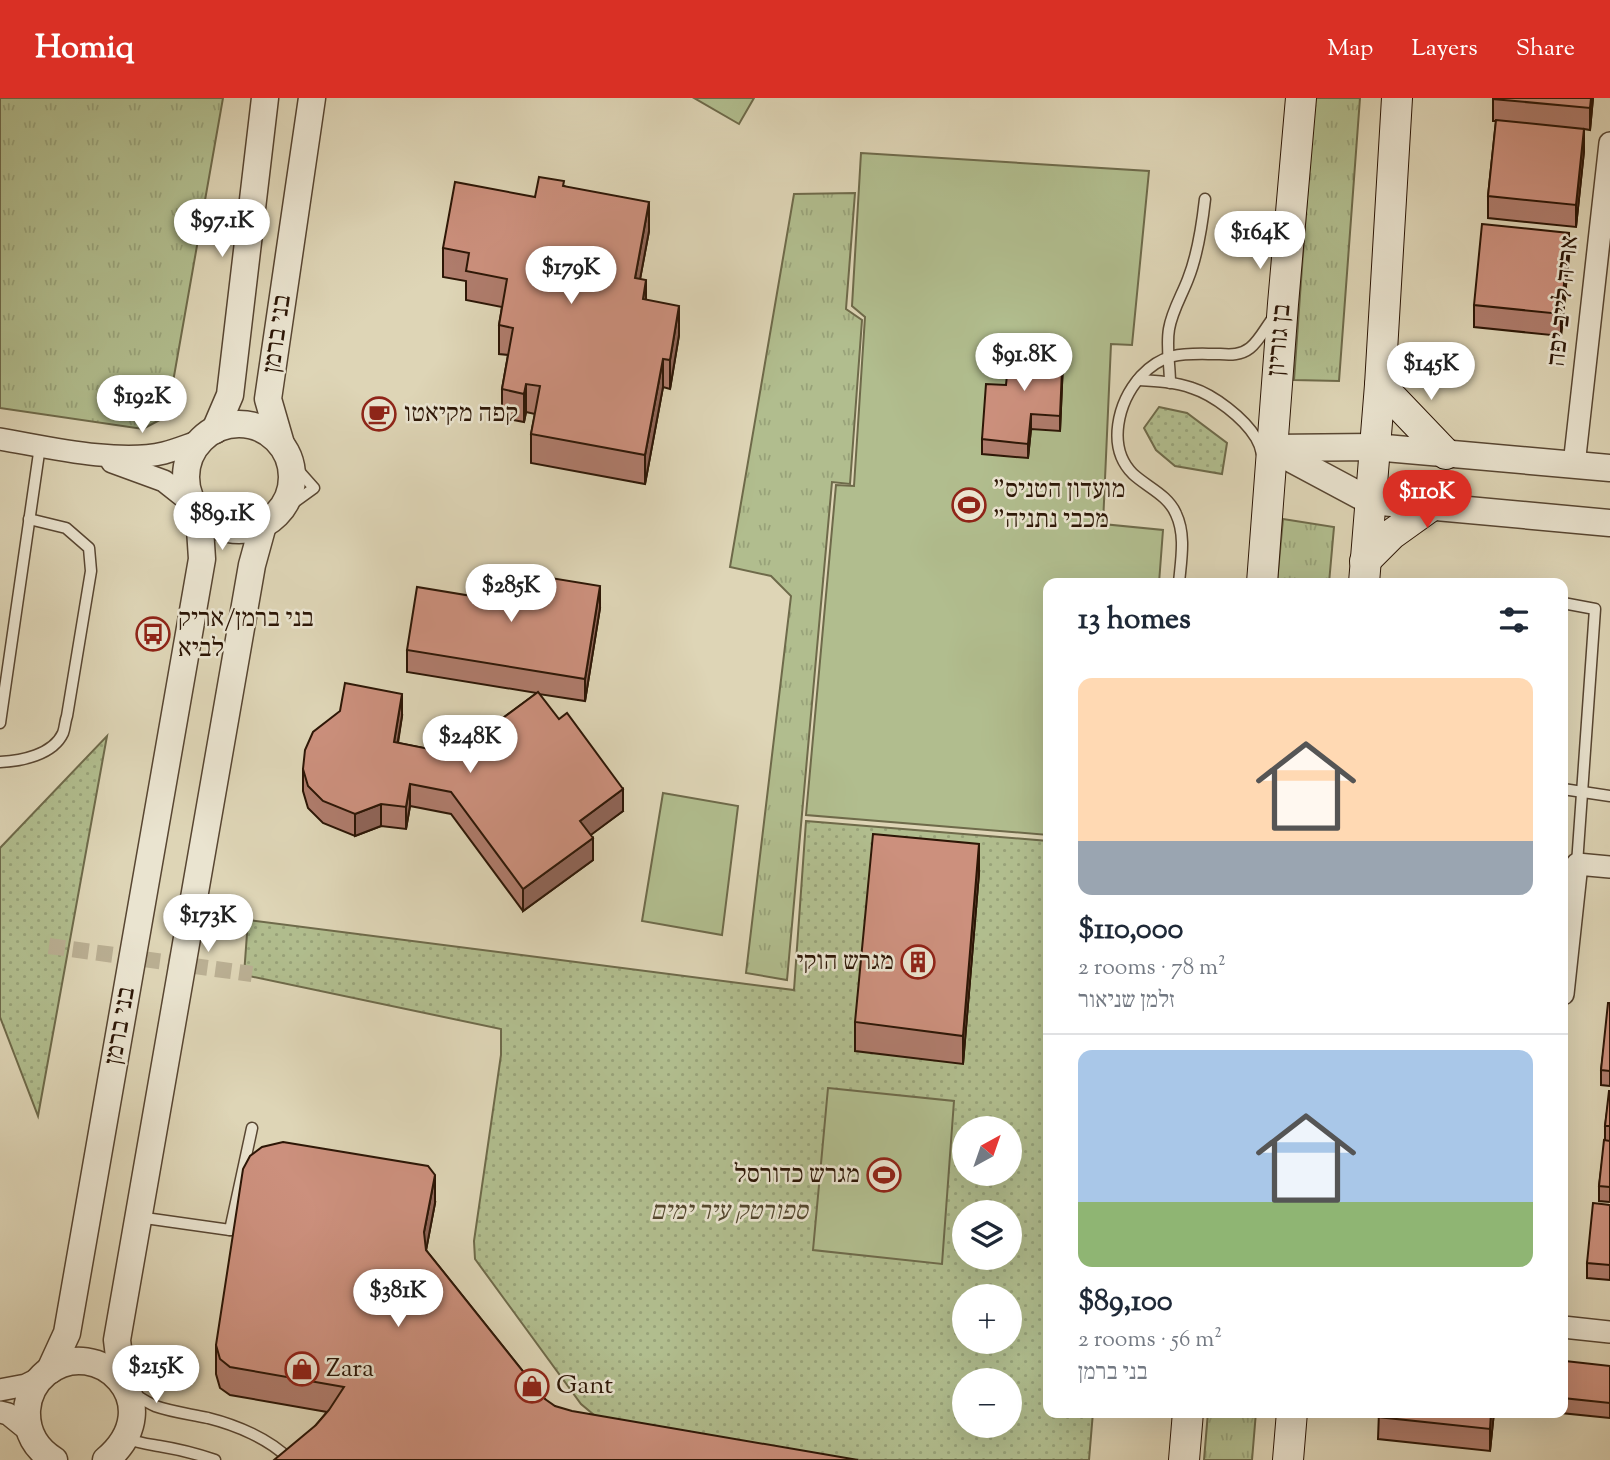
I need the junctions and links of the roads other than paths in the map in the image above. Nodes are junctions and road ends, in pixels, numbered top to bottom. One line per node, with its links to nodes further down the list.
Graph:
1 (265, 98): 12 (street, בני ברמן)
2 (312, 98): 17 (street, בני ברמן)
3 (1301, 98): 7 (main road, בן גוריון)
4 (1397, 98): 11 (main road)
5 (1610, 143): 20 (street, אריה לייב יפה)
6 (1205, 199): 8 (lane)
7 (1283, 304): 8 (lane); 19 (main road, בן גוריון)
8 (1169, 356): 9 (lane); 10 (lane)
9 (1138, 380): 10 (lane); 29 (lane)
10 (1170, 383): 19 (lane)
11 (1380, 385): 15 (main road); 18 (main road)
12 (207, 435): 16 (street); 17 (street); 24 (street)
13 (0, 439): 14 (street)
14 (40, 446): 16 (street); 25 (lane)
15 (1374, 447): 18 (street); 19 (street); 22 (main road)
16 (87, 453): 24 (street)
17 (285, 453): 26 (street)
18 (1446, 454): 20 (street)
19 (1270, 460): 22 (street); 30 (main road, בן גוריון)
20 (1574, 465): 21 (street)
21 (1610, 468)
22 (1370, 501): 23 (street); 28 (main road)
23 (1431, 506): 27 (street); 28 (main road)
24 (196, 509): 26 (street); 44 (street, בני ברמן)
25 (30, 519): 32 (lane); 33 (lane)
26 (271, 519): 41 (street, בני ברמן)
27 (1610, 523)
28 (1364, 572)
29 (1179, 578)
30 (1262, 578)
31 (1568, 604): 35 (lane)
32 (0, 723)
33 (0, 762)
34 (1568, 790): 35 (lane)
35 (1581, 791): 36 (lane); 37 (lane)
36 (1610, 796)
37 (1577, 864): 38 (street); 39 (street)
38 (1610, 867)
39 (1568, 948)
40 (253, 1128): 41 (lane)
41 (138, 1217): 45 (street, בני ברמן)
42 (1568, 1328): 43 (street)
43 (1610, 1332)
44 (45, 1374): 45 (street); 46 (street); 51 (street, בני ברמן)
45 (124, 1385): 50 (street, בני ברמן); 55 (lane)
46 (0, 1390)
47 (0, 1412): 51 (street)
48 (1187, 1418): 52 (main road)
49 (1291, 1418): 56 (main road)
50 (126, 1438): 53 (street); 54 (lane)
51 (38, 1448)
52 (1183, 1456)
53 (106, 1460)
54 (215, 1460)
55 (290, 1460)
56 (1287, 1460)

